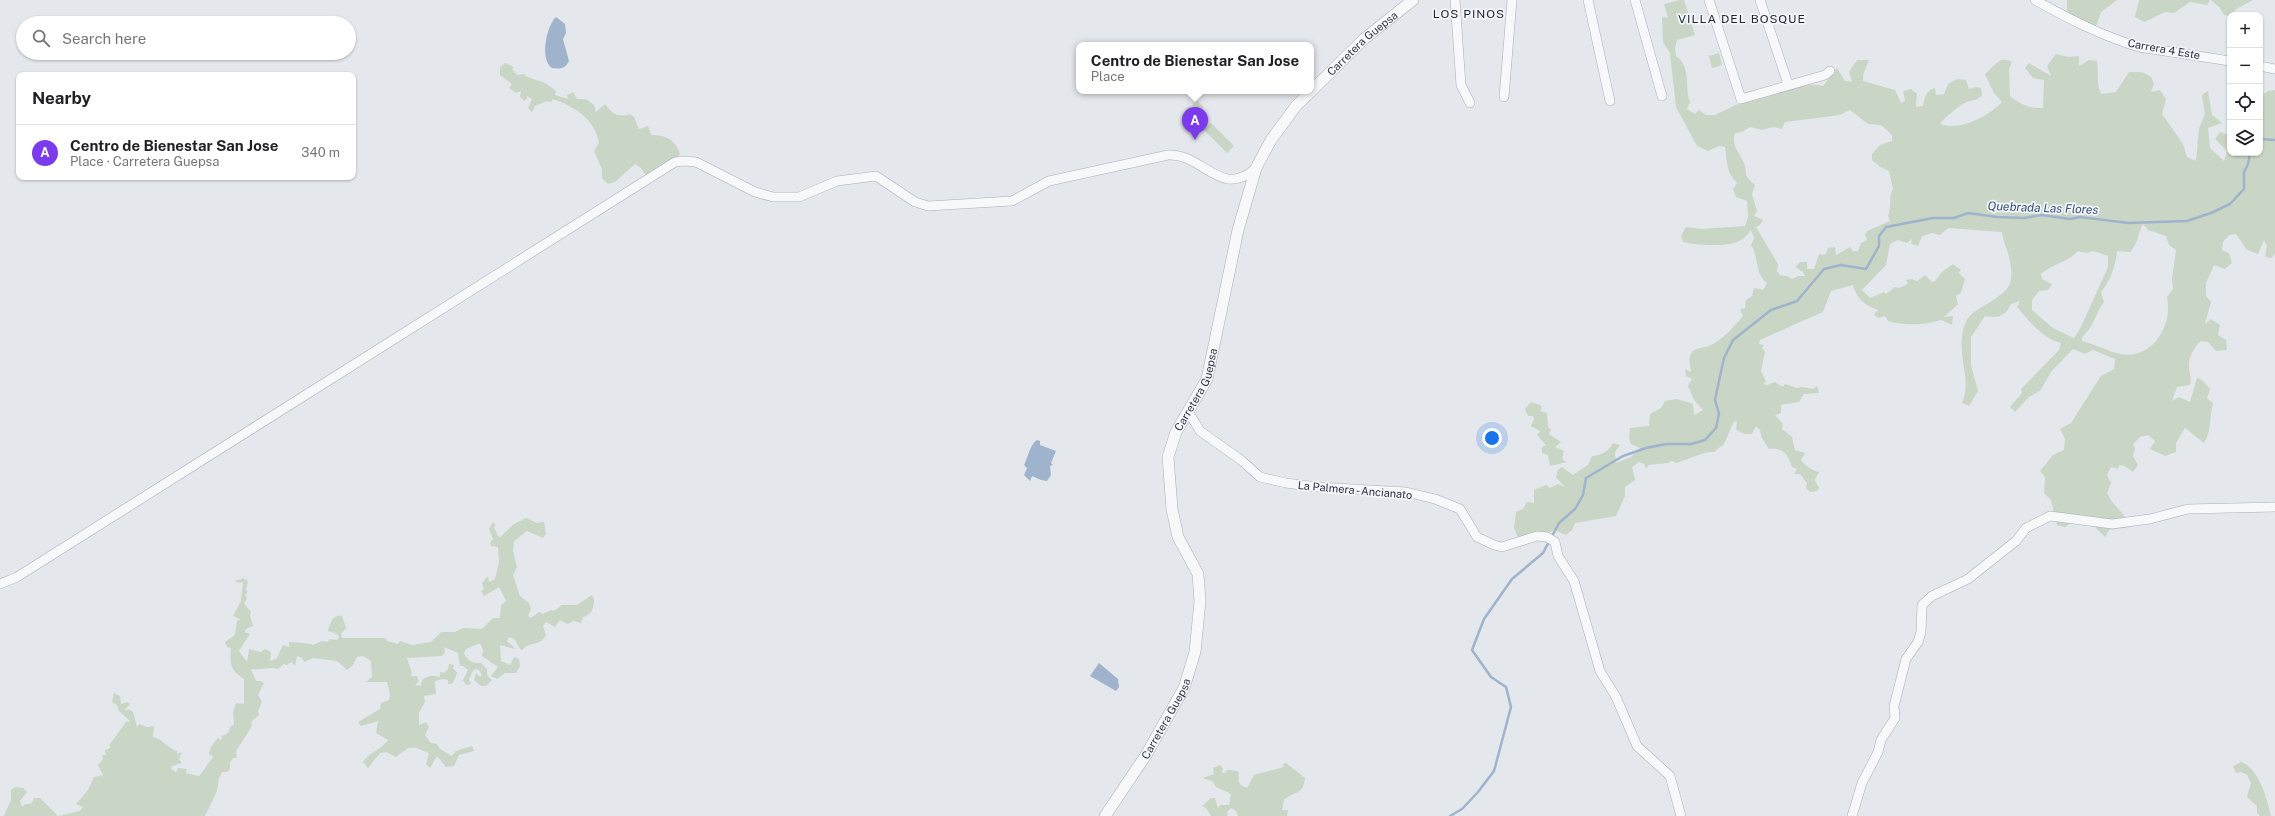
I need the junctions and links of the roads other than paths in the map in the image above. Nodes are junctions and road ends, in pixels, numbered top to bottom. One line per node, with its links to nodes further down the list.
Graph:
1 (1412, 0): 14 (street, Carretera Guepsa)
2 (1454, 0): 19 (street)
3 (1512, 0): 17 (street)
4 (1588, 0): 18 (street)
5 (1635, 0): 16 (street)
6 (1709, 0): 13 (street)
7 (1760, 0): 13 (street)
8 (2035, 0): 9 (street, Carrera 4 Este)
9 (2227, 61)
10 (2263, 67): 11 (street)
11 (2275, 69)
12 (1830, 71): 13 (street)
13 (1788, 84)
14 (1314, 88)
15 (1308, 94): 20 (street, Carretera Guepsa)
16 (1662, 96)
17 (1504, 97)
18 (1610, 101)
19 (1470, 103)
20 (1256, 168): 21 (street, Carretera Guepsa); 23 (street)
21 (1188, 411): 24 (street, Carretera Guepsa); 25 (street, La Palmera - Ancianato)
22 (2275, 507): 26 (street)
23 (0, 584)
24 (1105, 816)
25 (1681, 816)
26 (1852, 816)

